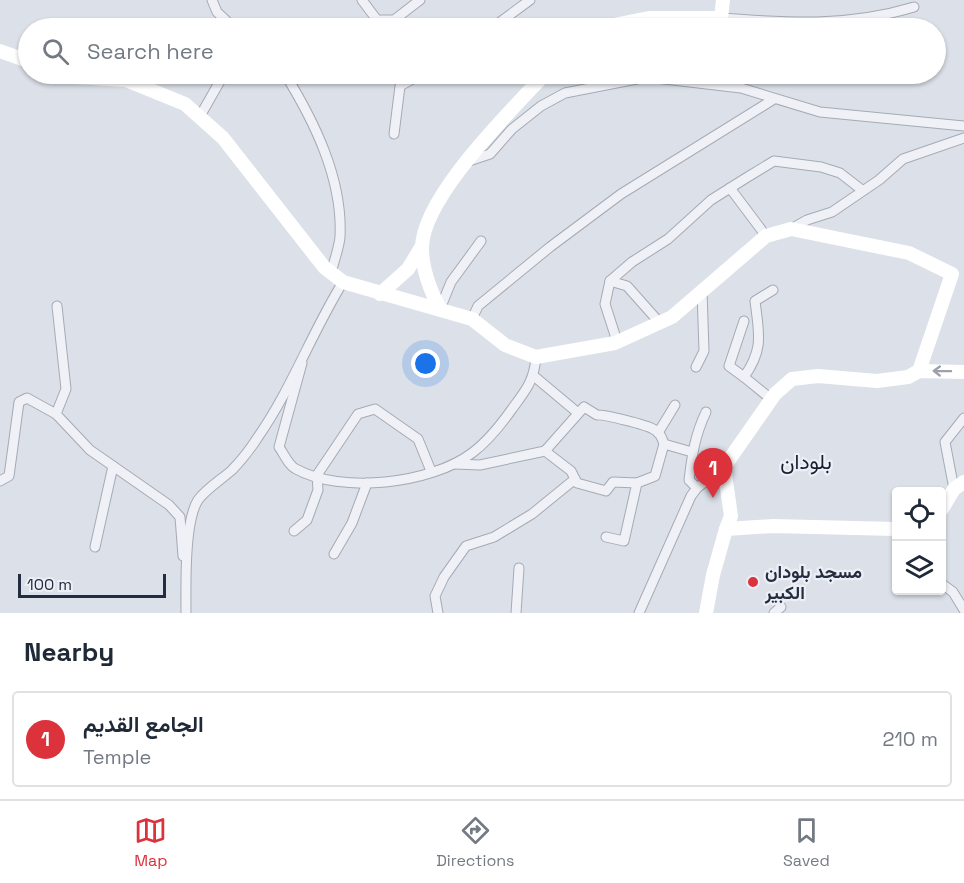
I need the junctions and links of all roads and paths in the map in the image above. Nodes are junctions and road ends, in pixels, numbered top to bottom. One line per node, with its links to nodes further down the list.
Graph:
1 (212, 0): 7 (street)
2 (362, 0): 8 (street)
3 (420, 0): 9 (street)
4 (530, 0): 10 (street)
5 (723, 0): 12 (street)
6 (914, 7): 13 (street)
7 (223, 18)
8 (375, 18)
9 (397, 18)
10 (506, 18)
11 (649, 18): 12 (street)
12 (721, 18)
13 (879, 18)
14 (0, 51): 15 (street)
15 (18, 57)
16 (136, 84): 24 (street)
17 (218, 84): 24 (street)
18 (291, 84): 35 (street)
19 (404, 84): 26 (street)
20 (536, 84): 28 (street)
21 (605, 84): 28 (street)
22 (707, 84): 23 (street)
23 (774, 99): 25 (street); 44 (street)
24 (199, 118): 35 (street)
25 (964, 126)
26 (394, 134)
27 (964, 138): 30 (street)
28 (464, 162): 34 (street)
29 (730, 188): 30 (street); 32 (street); 37 (street)
30 (862, 190): 31 (street)
31 (791, 229): 32 (street); 36 (street)
32 (766, 236): 40 (street)
33 (481, 241): 43 (street)
34 (422, 246): 41 (street); 43 (street)
35 (331, 273): 38 (street)
36 (958, 276): 51 (street)
37 (610, 281): 46 (street); 47 (street)
38 (343, 282): 41 (street); 49 (street)
39 (773, 290): 54 (street)
40 (702, 291): 46 (street); 50 (street)
41 (380, 294): 43 (street)
42 (57, 306): 59 (street)
43 (440, 309): 44 (street)
44 (472, 320): 48 (street)
45 (744, 321): 54 (street)
46 (659, 322): 47 (street)
47 (615, 343): 48 (street)
48 (536, 357): 53 (street)
49 (302, 363): 69 (street); 84 (street)
50 (696, 367)
51 (919, 371): 52 (street, one-way to 51); 55 (street)
52 (964, 372)
53 (535, 377): 58 (street); 65 (street)
54 (744, 377): 55 (street)
55 (771, 399): 67 (street)
56 (675, 405): 61 (street)
57 (705, 412): 64 (street)
58 (578, 413): 61 (street); 63 (street)
59 (56, 414): 66 (street); 71 (street)
60 (964, 418): 74 (street)
61 (658, 433): 62 (street)
62 (664, 444): 64 (street); 73 (street)
63 (545, 451): 65 (street); 70 (street)
64 (692, 452): 75 (street)
65 (451, 464): 68 (street)
66 (113, 466): 81 (street); 84 (street)
67 (724, 467): 75 (street); 77 (street)
68 (431, 471): 69 (street); 72 (street)
69 (317, 475): 72 (street); 79 (street)
70 (575, 479): 73 (street); 88 (street)
71 (0, 481)
72 (367, 483): 82 (street)
73 (638, 483): 80 (street)
74 (959, 486): 76 (street)
75 (697, 488): 90 (street)
76 (946, 504)
77 (726, 529): 78 (street); 91 (street)
78 (892, 529)
79 (294, 531)
80 (606, 537)
81 (95, 547)
82 (334, 554)
83 (519, 568): 89 (street)
84 (185, 577): 87 (street)
85 (946, 587): 86 (street)
86 (964, 610)
87 (186, 613)
88 (438, 613)
89 (516, 613)
90 (639, 613)
91 (706, 613)

